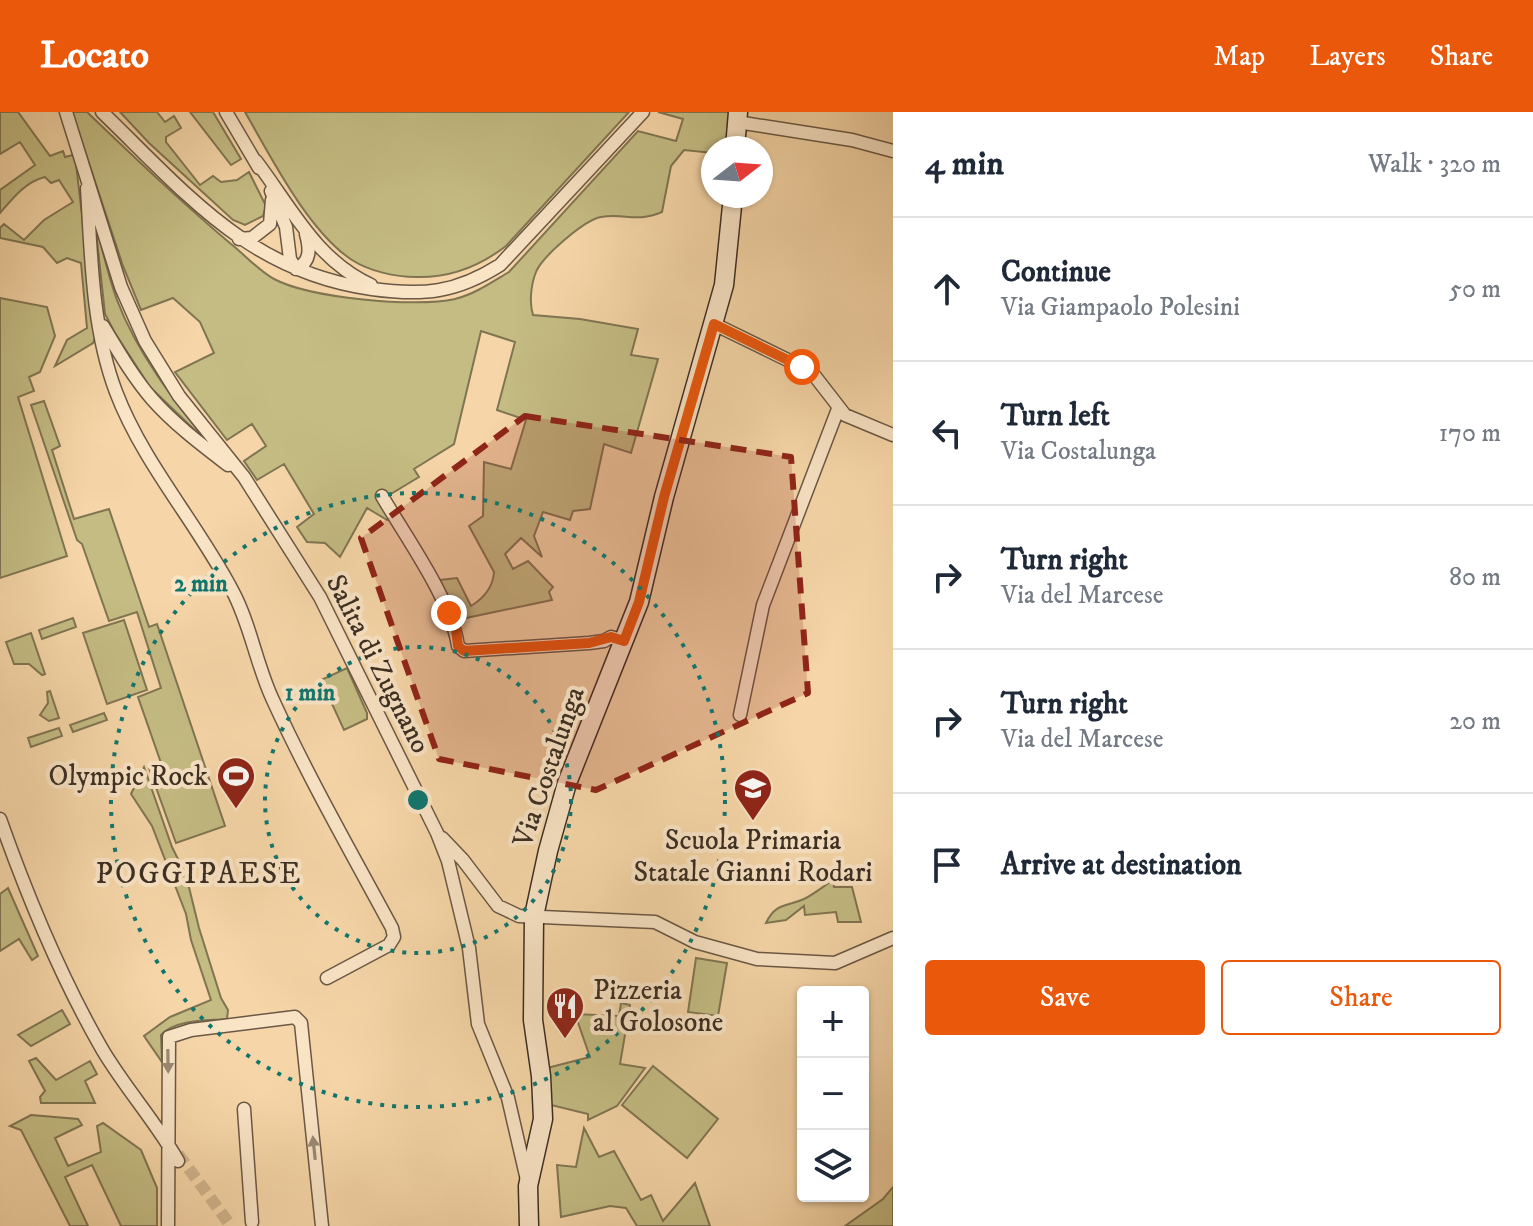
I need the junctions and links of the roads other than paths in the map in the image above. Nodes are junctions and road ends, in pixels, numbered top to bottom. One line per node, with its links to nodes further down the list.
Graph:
1 (66, 112): 8 (street, Salita di Zugnano)
2 (102, 112): 12 (street)
3 (226, 112): 7 (street)
4 (643, 112): 14 (street)
5 (737, 117): 6 (street)
6 (893, 151)
7 (256, 161): 9 (street); 11 (street)
8 (85, 169): 15 (street); 19 (street, Salita di Zugnano)
9 (272, 193): 12 (street); 13 (street)
10 (732, 208): 16 (street, Via Costalunga)
11 (306, 234): 13 (street); 14 (street)
12 (239, 239): 13 (street)
13 (296, 269): 14 (street)
14 (383, 291)
15 (99, 320): 19 (street); 28 (street)
16 (714, 324): 17 (street); 21 (street, Via Costalunga)
17 (838, 409): 18 (street); 22 (street)
18 (893, 435)
19 (244, 477): 25 (street, Salita di Zugnano)
20 (382, 496): 21 (street)
21 (624, 641): 26 (street, Via Costalunga)
22 (740, 715)
23 (0, 819): 24 (street)
24 (2, 833): 30 (street)
25 (437, 833): 26 (street); 31 (street, Salita di Zugnano)
26 (534, 916): 27 (street); 31 (street, Via Costalunga)
27 (893, 938)
28 (327, 978)
29 (244, 1109): 32 (street)
30 (175, 1153): 33 (street); 34 (street, one-way to 30)
31 (528, 1186): 35 (street, Via Costalunga)
32 (252, 1222)
33 (168, 1226)
34 (322, 1226)
35 (529, 1226)

